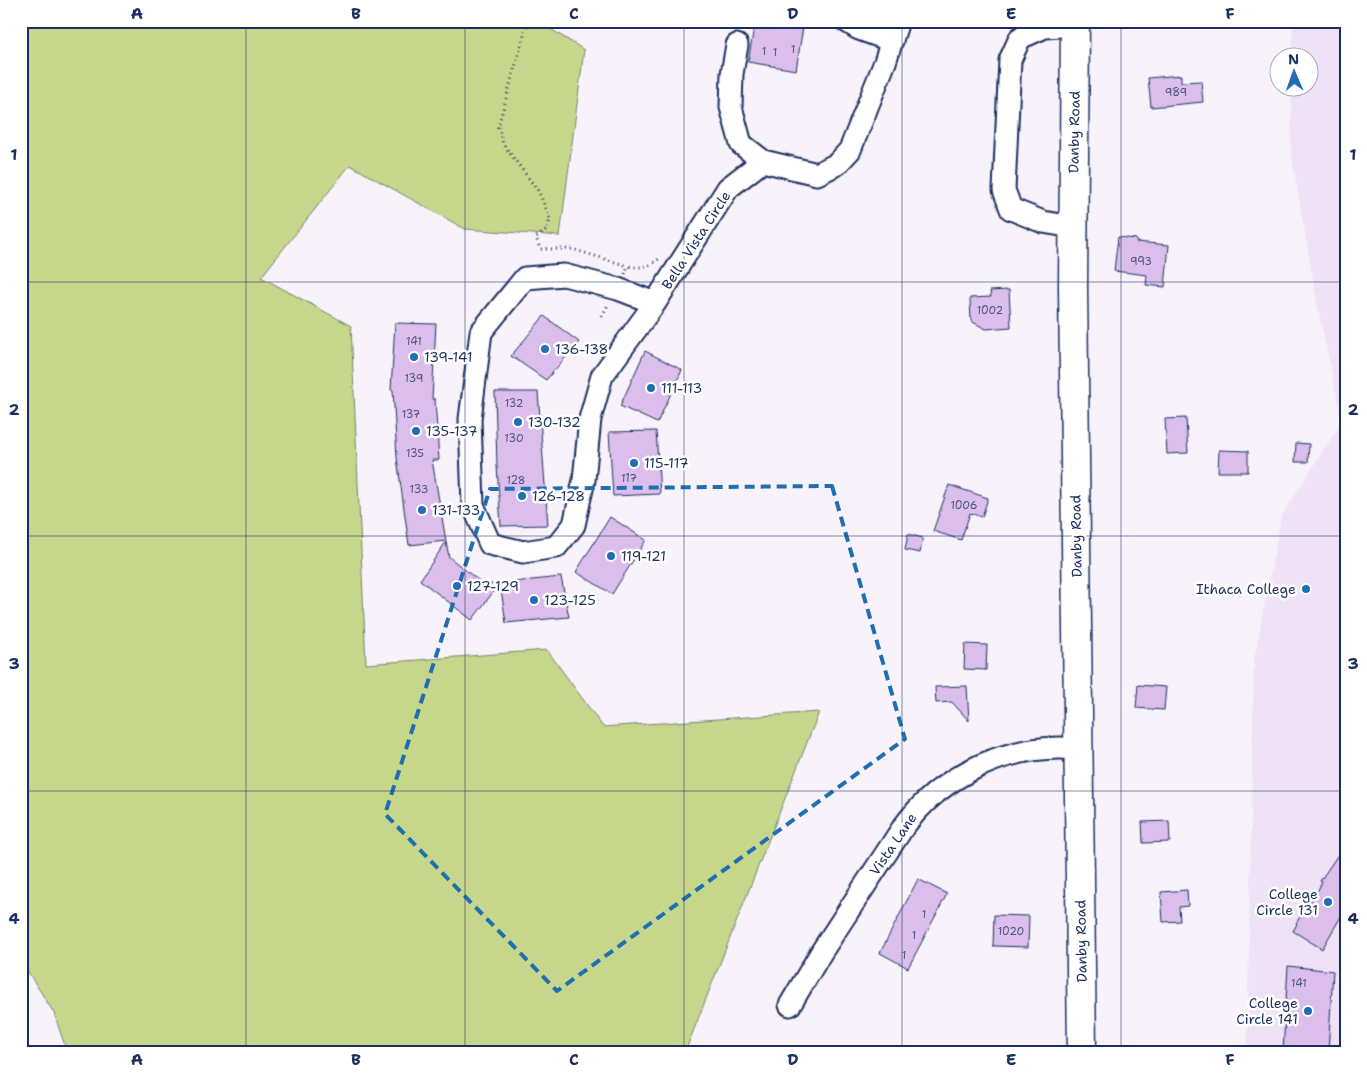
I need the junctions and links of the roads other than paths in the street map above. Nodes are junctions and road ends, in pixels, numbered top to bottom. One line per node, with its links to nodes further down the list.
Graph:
1 (846, 21): 4 (street)
2 (898, 21): 4 (street)
3 (1075, 23): 7 (main road, Danby Road); 7 (street)
4 (892, 42): 6 (street)
5 (737, 45): 6 (street)
6 (764, 161): 8 (street, Bella Vista Circle)
7 (1073, 227): 9 (main road, Danby Road)
8 (655, 303): 8 (street, Bella Vista Circle)
9 (1079, 749): 10 (street, Vista Lane); 11 (main road, Danby Road)
10 (790, 1005)
11 (1082, 1052)

